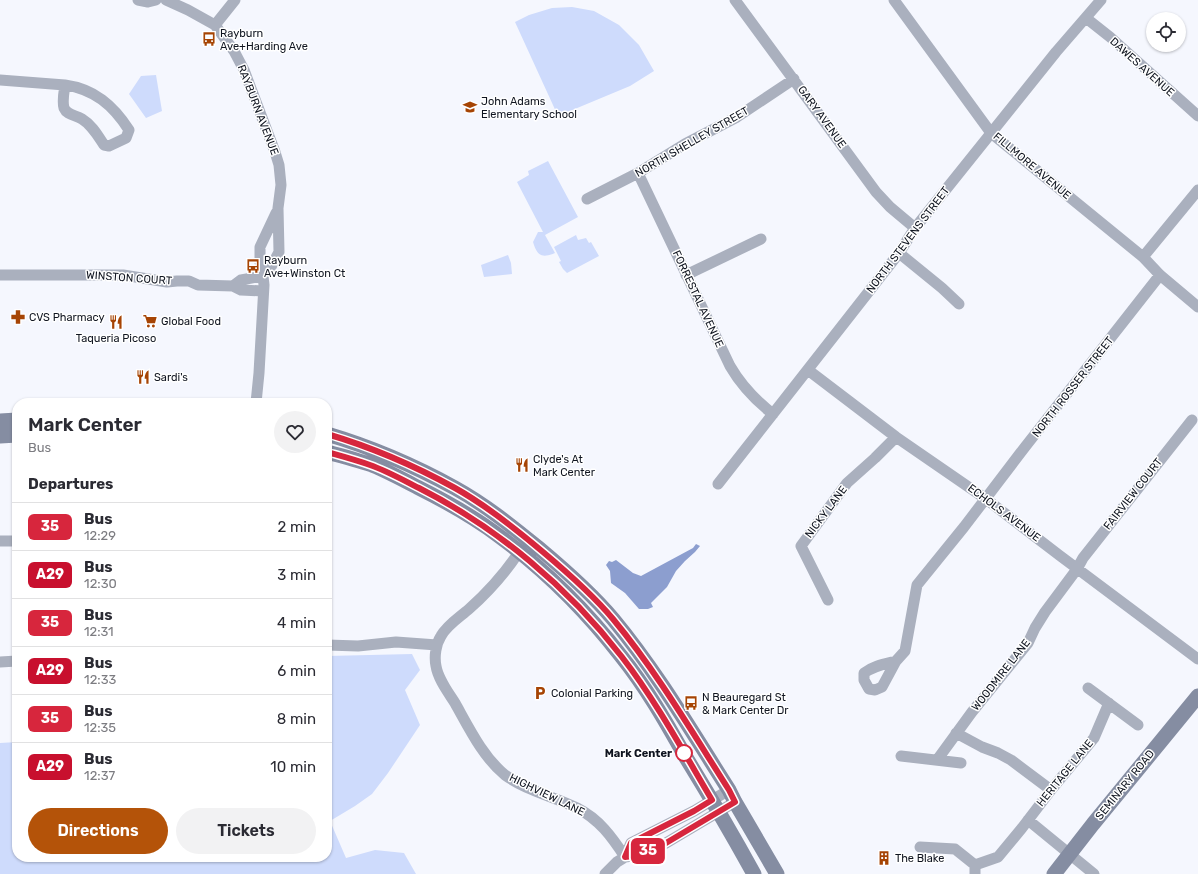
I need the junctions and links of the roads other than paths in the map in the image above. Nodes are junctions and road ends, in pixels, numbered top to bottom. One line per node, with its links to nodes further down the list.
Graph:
1 (138, 0): 2 (street)
2 (156, 0)
3 (166, 0): 9 (street, RAYBURN AVENUE)
4 (235, 0): 9 (street)
5 (735, 0): 11 (street, GARY AVENUE)
6 (894, 0): 14 (street, FILLMORE AVENUE)
7 (1101, 0): 8 (street, NORTH STEVENS STREET)
8 (1086, 18): 13 (street, DAWES AVENUE); 14 (street, NORTH STEVENS STREET)
9 (215, 25): 18 (street, RAYBURN AVENUE)
10 (0, 80): 12 (street)
11 (794, 80): 15 (street, NORTH SHELLEY STREET); 19 (street, GARY AVENUE)
12 (65, 85): 12 (street)
13 (1198, 116)
14 (991, 132): 19 (street, NORTH STEVENS STREET); 22 (street, FILLMORE AVENUE)
15 (638, 173): 17 (street, NORTH SHELLEY STREET); 24 (street, FORRESTAL AVENUE)
16 (1198, 190): 22 (street)
17 (587, 199)
18 (278, 208): 26 (street, RAYBURN AVENUE); 26 (street, RAYBURN AVENUE)
19 (915, 228): 21 (street, NORTH STEVENS STREET)
20 (761, 239): 24 (street)
21 (899, 253): 29 (street); 31 (street, NORTH STEVENS STREET)
22 (1143, 257): 25 (street, FILLMORE AVENUE)
23 (0, 275): 27 (street, WINSTON COURT)
24 (686, 275): 33 (street, FORRESTAL AVENUE)
25 (1160, 275): 30 (street, FILLMORE AVENUE); 43 (street, NORTH ROSSER STREET)
26 (263, 276): 27 (street, WINSTON COURT); 28 (street, RAYBURN AVENUE)
27 (234, 286): 28 (street, WINSTON COURT)
28 (263, 291): 32 (street, RAYBURN AVENUE)
29 (959, 304)
30 (1198, 307)
31 (808, 370): 33 (street, NORTH STEVENS STREET); 40 (street, ECHOLS AVENUE)
32 (256, 398)
33 (773, 414): 42 (street, NORTH STEVENS STREET)
34 (12, 420): 36 (main road)
35 (1192, 420): 47 (street, FAIRVIEW COURT)
36 (0, 421)
37 (12, 435): 38 (main road)
38 (0, 436)
39 (332, 436): 64 (main road)
40 (896, 437): 43 (street, ECHOLS AVENUE); 48 (street, NICKY LANE)
41 (332, 453): 46 (main road)
42 (718, 484)
43 (986, 499): 47 (street, ECHOLS AVENUE); 52 (street, NORTH ROSSER STREET)
44 (0, 541): 45 (street)
45 (12, 541)
46 (519, 552): 50 (street, HIGHVIEW LANE); 65 (main road)
47 (1077, 569): 51 (street, ECHOLS AVENUE); 59 (street, WOODMIRE LANE)
48 (828, 600)
49 (332, 645): 50 (street)
50 (437, 645): 69 (street, HIGHVIEW LANE)
51 (1198, 659)
52 (896, 661)
53 (0, 662): 54 (street)
54 (12, 662)
55 (1088, 688): 57 (street)
56 (1198, 696): 68 (main road, SEMINARY ROAD)
57 (1109, 703): 58 (street); 63 (street, HERITAGE LANE)
58 (1138, 725)
59 (956, 733): 61 (street, WOODMIRE LANE); 63 (street)
60 (901, 756): 61 (street)
61 (937, 760): 62 (street)
62 (961, 763)
63 (1051, 790): 66 (street, HERITAGE LANE)
64 (732, 796): 65 (street); 73 (main road)
65 (715, 806): 69 (street); 69 (street); 72 (main road)
66 (1028, 820): 68 (street); 70 (street, HERITAGE LANE)
67 (920, 847): 70 (street, HERITAGE LANE)
68 (1070, 854): 74 (main road, SEMINARY ROAD); 75 (street)
69 (625, 857): 71 (street)
70 (975, 870)
71 (605, 874)
72 (754, 874)
73 (777, 874)
74 (1054, 874)
75 (1094, 874)

